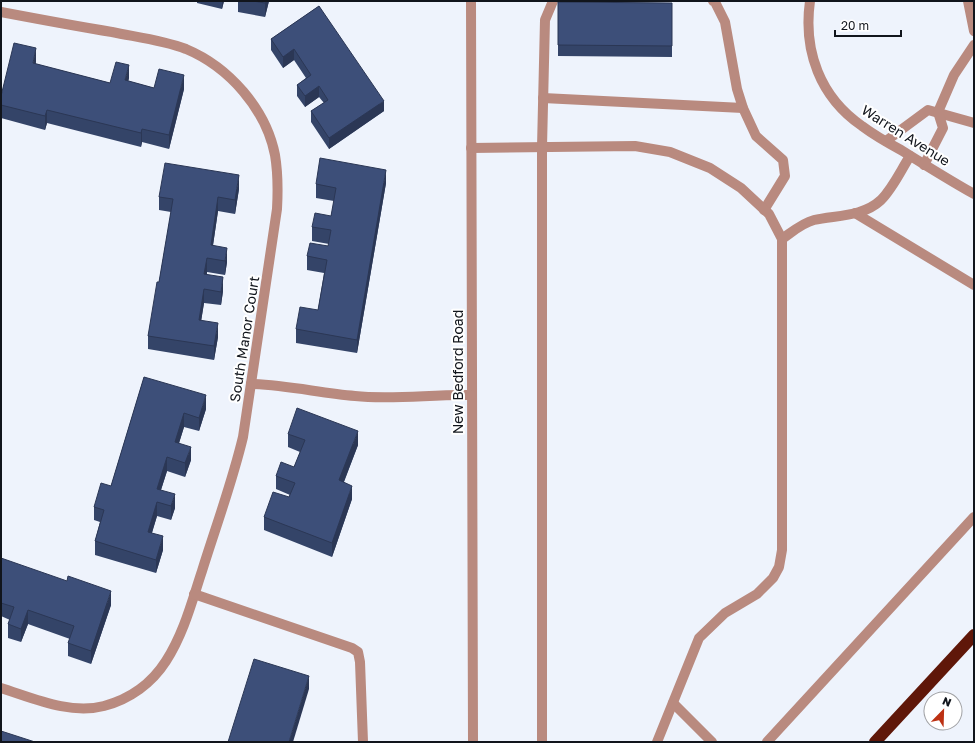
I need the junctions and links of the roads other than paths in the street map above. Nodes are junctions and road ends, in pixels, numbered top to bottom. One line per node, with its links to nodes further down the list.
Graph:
1 (471, 1): 15 (street, New Bedford Road)
2 (553, 1): 9 (street)
3 (713, 1): 10 (street)
4 (810, 1): 13 (street, Warren Avenue)
5 (968, 1): 7 (street)
6 (1, 12): 23 (street, South Manor Court)
7 (974, 32)
8 (974, 45): 11 (street)
9 (543, 98): 10 (street); 14 (street)
10 (743, 108): 19 (street)
11 (938, 112): 12 (street); 13 (street); 17 (street)
12 (974, 123)
13 (886, 141): 16 (street, Warren Avenue)
14 (542, 147): 15 (street); 19 (street); 32 (street)
15 (471, 148): 24 (street, New Bedford Road)
16 (910, 156): 17 (street, Warren Avenue); 20 (street)
17 (924, 165): 18 (street, Warren Avenue)
18 (974, 194)
19 (764, 210): 21 (street)
20 (855, 213): 21 (street); 22 (street)
21 (782, 239): 29 (street)
22 (974, 285)
23 (251, 384): 24 (street); 26 (street, South Manor Court)
24 (471, 395): 31 (street, New Bedford Road)
25 (974, 517): 35 (street)
26 (194, 594): 28 (street, South Manor Court); 30 (street)
27 (974, 635): 36 (highway)
28 (1, 688)
29 (673, 703): 33 (street); 34 (street)
30 (363, 742)
31 (473, 742)
32 (542, 742)
33 (657, 742)
34 (712, 742)
35 (767, 742)
36 (875, 742)

